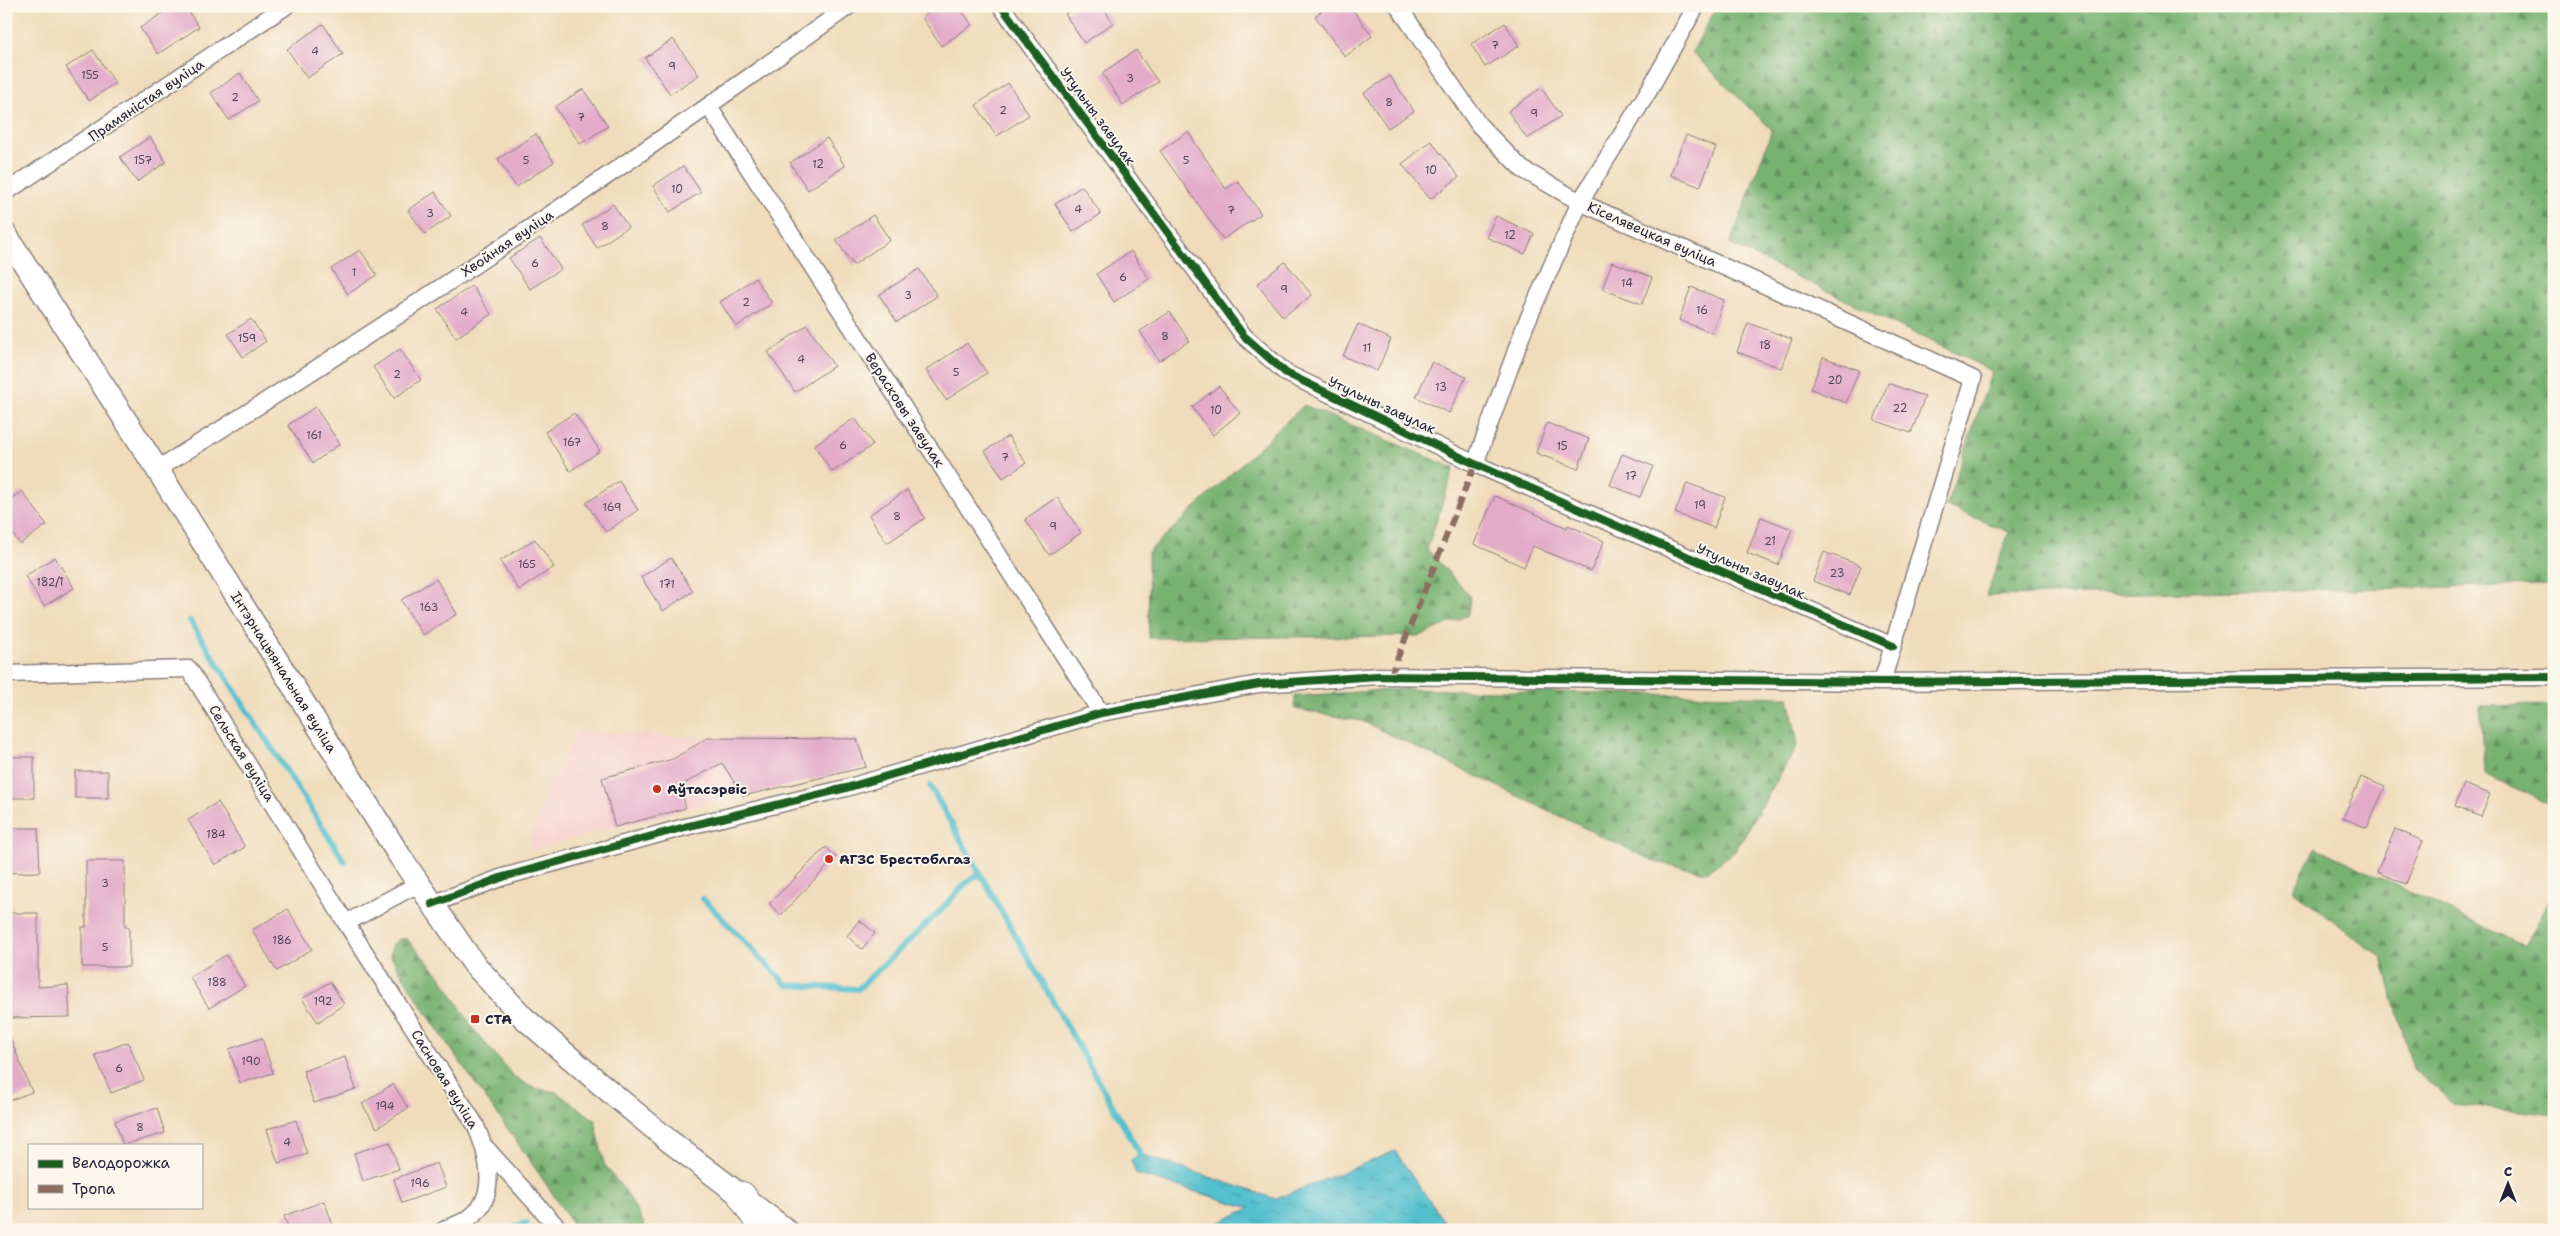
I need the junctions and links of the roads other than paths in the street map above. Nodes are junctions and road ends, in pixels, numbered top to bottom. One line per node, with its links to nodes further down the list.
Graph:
1 (286, 6): 7 (street, Прамяністая вуліца)
2 (849, 6): 6 (street, Хвойная вуліца)
3 (1001, 6): 10 (street, Утульны завулак)
4 (1398, 6): 8 (street, Кіселявецкая вуліца)
5 (1696, 6): 8 (street)
6 (709, 107): 11 (street, Хвойная вуліца); 16 (street, Верасковы завулак)
7 (6, 192)
8 (1580, 202): 10 (street); 12 (street, Кіселявецкая вуліца)
9 (6, 235): 11 (main road, Інтэрнацыянальная вуліца)
10 (1475, 464): 12 (street, Утульны завулак)
11 (157, 469): 17 (main road, Інтэрнацыянальная вуліца)
12 (1893, 646): 15 (street)
13 (6, 674): 19 (street, Сельская вуліца)
14 (2554, 678): 15 (street)
15 (1882, 682): 16 (street)
16 (1101, 713): 18 (street)
17 (418, 884): 18 (main road, Інтэрнацыянальная вуліца); 19 (street)
18 (432, 904): 21 (main road, Інтэрнацыянальная вуліца)
19 (346, 923): 20 (street, Сасновая вуліца)
20 (485, 1148): 22 (street, Сасновая вуліца); 23 (street)
21 (742, 1196): 24 (highway); 25 (main road, Інтэрнацыянальная вуліца)
22 (444, 1230)
23 (560, 1230)
24 (764, 1230)
25 (786, 1230)

